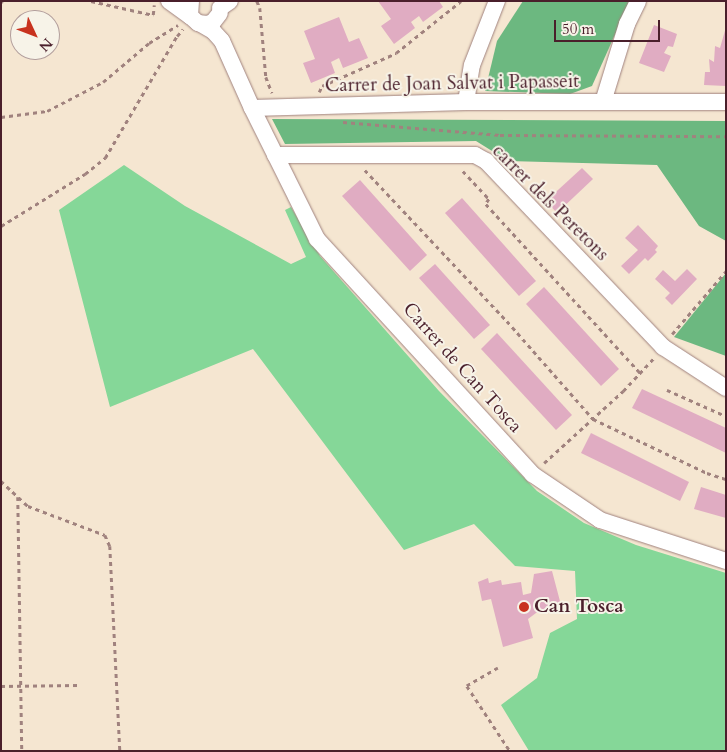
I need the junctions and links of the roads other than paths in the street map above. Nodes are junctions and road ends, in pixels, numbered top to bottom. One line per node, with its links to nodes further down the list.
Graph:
1 (169, 1): 5 (street)
2 (497, 1): 7 (street)
3 (638, 1): 8 (street)
4 (222, 6): 5 (street); 6 (street)
5 (194, 14): 6 (street)
6 (222, 41): 10 (street)
7 (466, 102): 8 (street, Carrer de Joan Salvat i Papasseit); 10 (street, Carrer de Joan Salvat i Papasseit)
8 (602, 102): 9 (street, Carrer de Joan Salvat i Papasseit)
9 (726, 102)
10 (252, 108): 11 (street, Carrer de Can Tosca)
11 (275, 155): 12 (street, carrer dels Peretons); 13 (street, Carrer de Can Tosca)
12 (726, 388)
13 (726, 561)

